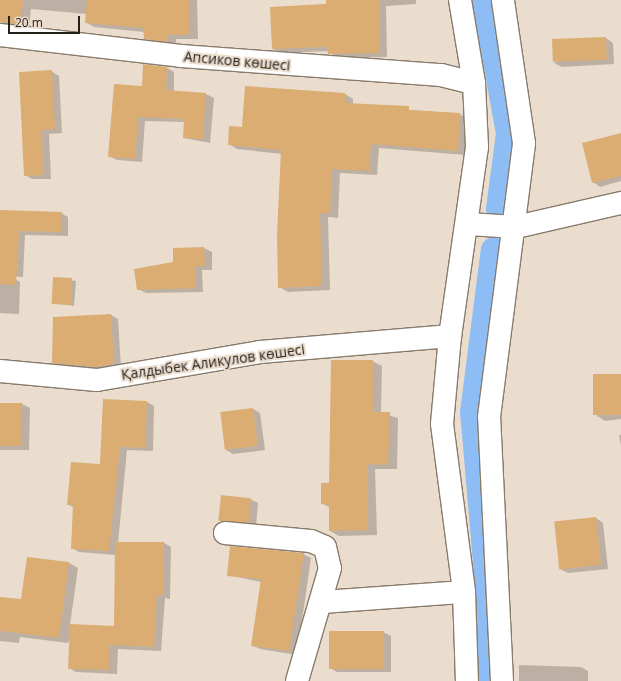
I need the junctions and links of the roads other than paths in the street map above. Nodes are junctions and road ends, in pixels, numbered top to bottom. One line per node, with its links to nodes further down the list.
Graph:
1 (460, 0): 4 (street)
2 (503, 0): 7 (street)
3 (0, 35): 4 (street, Апсиков көшесі)
4 (474, 83): 6 (street)
5 (621, 203): 7 (street)
6 (468, 224): 7 (street); 8 (street)
7 (516, 227): 15 (street)
8 (450, 336): 9 (street, Қалдыбек Аликулов көшесі); 11 (street)
9 (0, 370)
10 (225, 534): 12 (street)
11 (464, 592): 12 (street); 14 (street)
12 (323, 602): 13 (street)
13 (297, 681)
14 (467, 681)
15 (502, 681)

